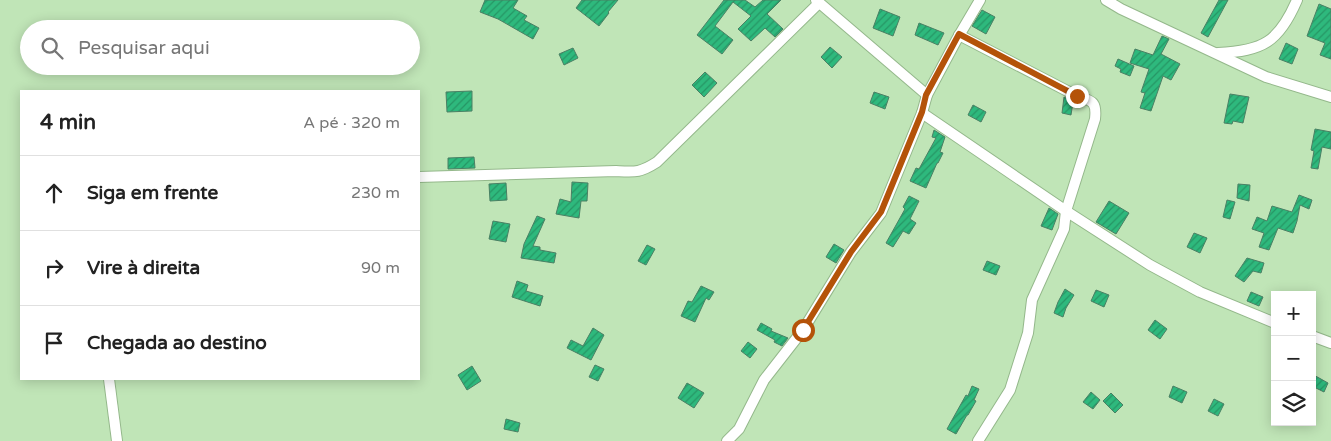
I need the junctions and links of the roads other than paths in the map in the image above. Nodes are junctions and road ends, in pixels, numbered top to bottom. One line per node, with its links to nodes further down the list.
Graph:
1 (980, 0): 5 (street)
2 (1106, 0): 6 (street)
3 (1297, 0): 6 (street)
4 (818, 2): 7 (street); 10 (street)
5 (959, 34): 7 (street); 11 (street)
6 (1215, 53): 8 (street)
7 (926, 95): 9 (street)
8 (1331, 97)
9 (922, 112): 11 (street); 17 (street)
10 (420, 177)
11 (1066, 211): 12 (street); 18 (street)
12 (1271, 321)
13 (1316, 337): 14 (street)
14 (1331, 343)
15 (109, 380): 16 (street)
16 (117, 441)
17 (727, 441)
18 (978, 441)

